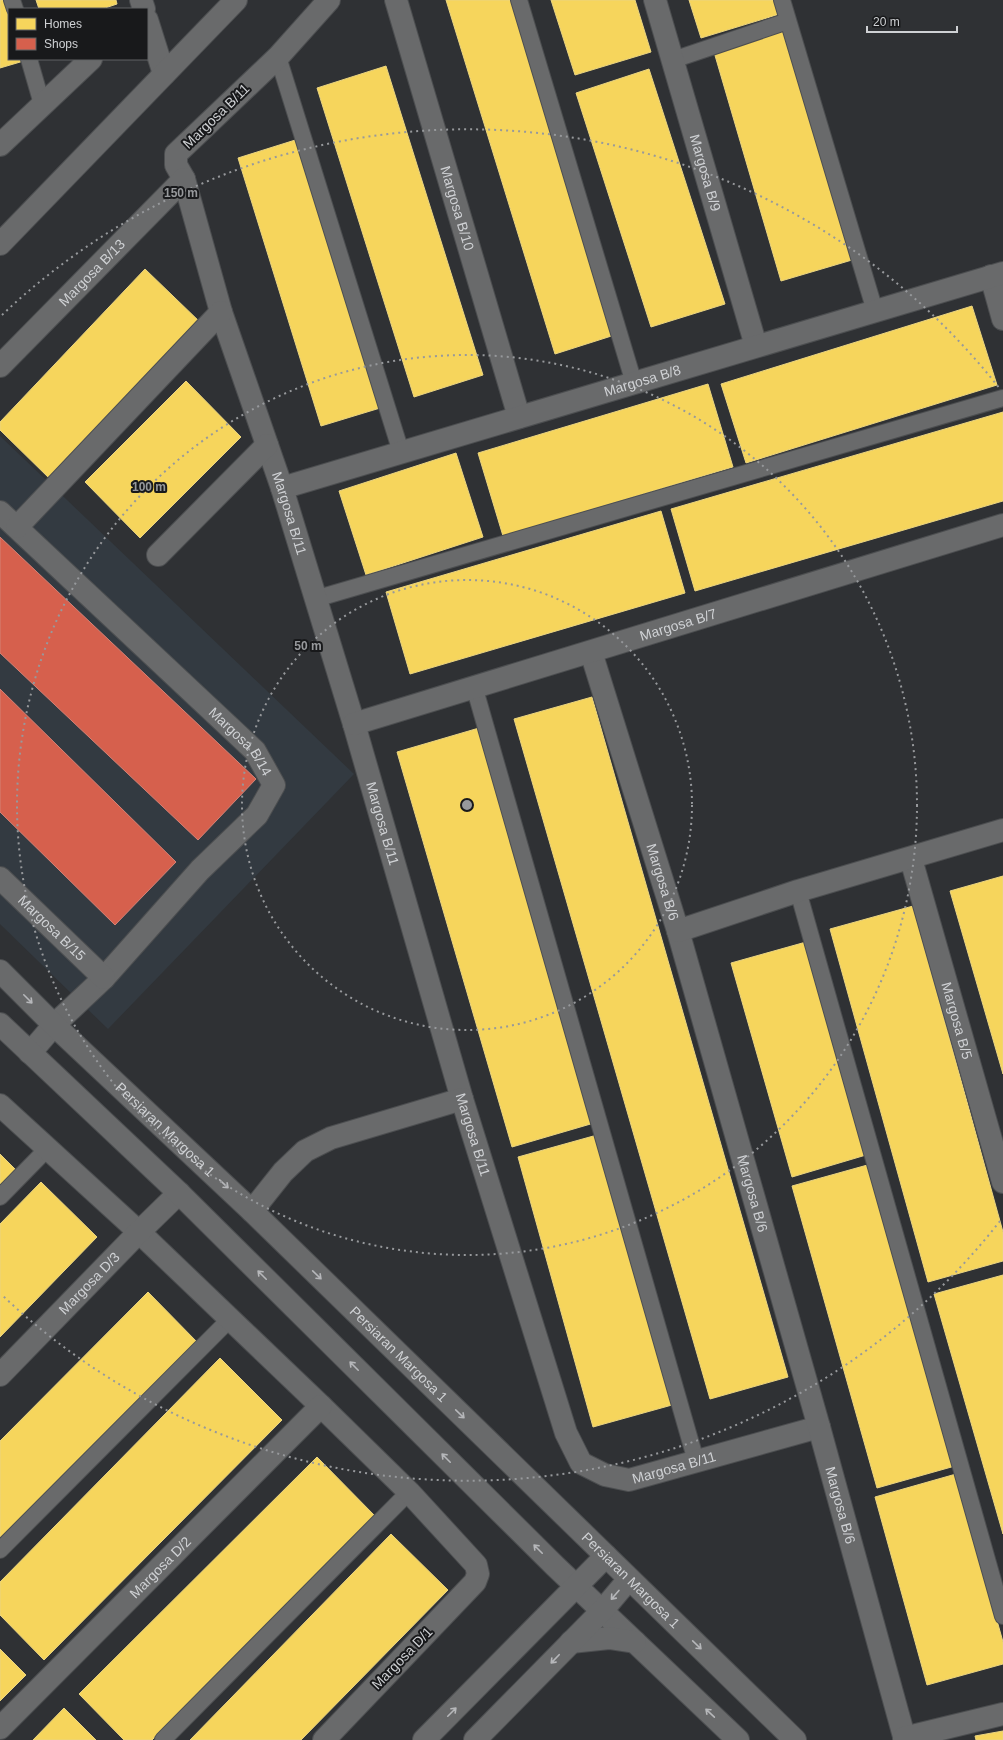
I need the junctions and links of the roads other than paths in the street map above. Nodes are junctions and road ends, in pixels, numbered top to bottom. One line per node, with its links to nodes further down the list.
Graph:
1 (236, 0): 13 (street)
2 (329, 0): 9 (street, Margosa B/11)
3 (396, 0): 26 (street, Margosa B/10)
4 (519, 0): 24 (lane)
5 (654, 0): 12 (street, Margosa B/9)
6 (782, 0): 7 (lane)
7 (788, 21): 12 (lane); 19 (lane)
8 (148, 23): 13 (street)
9 (278, 56): 16 (street, Margosa B/11); 28 (lane)
10 (29, 60): 14 (lane)
11 (90, 60): 14 (street)
12 (673, 60): 22 (street, Margosa B/9)
13 (164, 74): 17 (street)
14 (42, 104): 15 (street)
15 (0, 146)
16 (184, 179): 20 (street, Margosa B/11); 23 (street, Margosa B/13)
17 (0, 244)
18 (997, 275): 19 (street, Margosa B/8); 21 (street)
19 (875, 311): 22 (street, Margosa B/8)
20 (221, 312): 27 (street, Margosa B/11); 32 (street)
21 (1003, 319)
22 (756, 346): 24 (street, Margosa B/8)
23 (0, 366)
24 (634, 383): 26 (street, Margosa B/8)
25 (1003, 398): 34 (lane)
26 (519, 417): 28 (street, Margosa B/8)
27 (266, 445): 29 (street, Margosa B/11); 33 (street)
28 (401, 452): 29 (street, Margosa B/8)
29 (282, 488): 34 (street, Margosa B/11)
30 (0, 512): 32 (street, Margosa B/14)
31 (1003, 525): 35 (street, Margosa B/7)
32 (17, 528): 44 (street, Margosa B/14)
33 (158, 555)
34 (315, 599): 37 (street, Margosa B/11)
35 (591, 652): 36 (street, Margosa B/7); 42 (street, Margosa B/6)
36 (474, 686): 37 (street, Margosa B/7); 60 (lane)
37 (354, 724): 48 (street, Margosa B/11)
38 (1003, 830): 39 (street)
39 (910, 859): 41 (street); 51 (street, Margosa B/5)
40 (0, 878): 44 (street, Margosa B/15)
41 (798, 891): 42 (street); 68 (lane)
42 (678, 930): 59 (street, Margosa B/6)
43 (0, 971): 46 (street, Persiaran Margosa 1, one-way to 46)
44 (104, 978): 46 (street, Margosa B/14)
45 (0, 1024): 47 (street)
46 (54, 1025): 47 (street, Margosa B/14); 54 (street, Persiaran Margosa 1, one-way to 54)
47 (30, 1054): 52 (street)
48 (462, 1099): 54 (street); 60 (street, Margosa B/11)
49 (0, 1105): 50 (street)
50 (48, 1148): 53 (lane); 55 (street)
51 (1003, 1182)
52 (180, 1193): 55 (street, Margosa D/3); 64 (street, one-way to 52)
53 (0, 1197)
54 (252, 1211): 63 (street, Persiaran Margosa 1, one-way to 63)
55 (139, 1232): 56 (street); 57 (street, Margosa D/3)
56 (230, 1319): 58 (street); 62 (lane)
57 (0, 1375)
58 (321, 1406): 61 (street); 73 (street, Margosa D/2)
59 (818, 1427): 60 (street, Margosa B/11); 74 (street, Margosa B/6)
60 (696, 1461)
61 (409, 1492): 75 (lane); 76 (street, Margosa D/1)
62 (0, 1550)
63 (606, 1556): 65 (street, Persiaran Margosa 1); 66 (street)
64 (555, 1566): 66 (street); 69 (street)
65 (629, 1579): 67 (street, one-way to 67); 80 (street, Persiaran Margosa 1, one-way to 80)
66 (576, 1587): 67 (street); 69 (street)
67 (602, 1610): 70 (street); 71 (street)
68 (1003, 1616)
69 (545, 1618): 77 (street, one-way to 69)
70 (571, 1642): 71 (street); 78 (street, one-way to 78)
71 (635, 1642): 79 (street, one-way to 71)
72 (1003, 1714): 74 (street)
73 (0, 1728)
74 (904, 1739)
75 (163, 1740)
76 (324, 1740)
77 (424, 1740)
78 (475, 1740)
79 (738, 1740)
80 (795, 1740)

